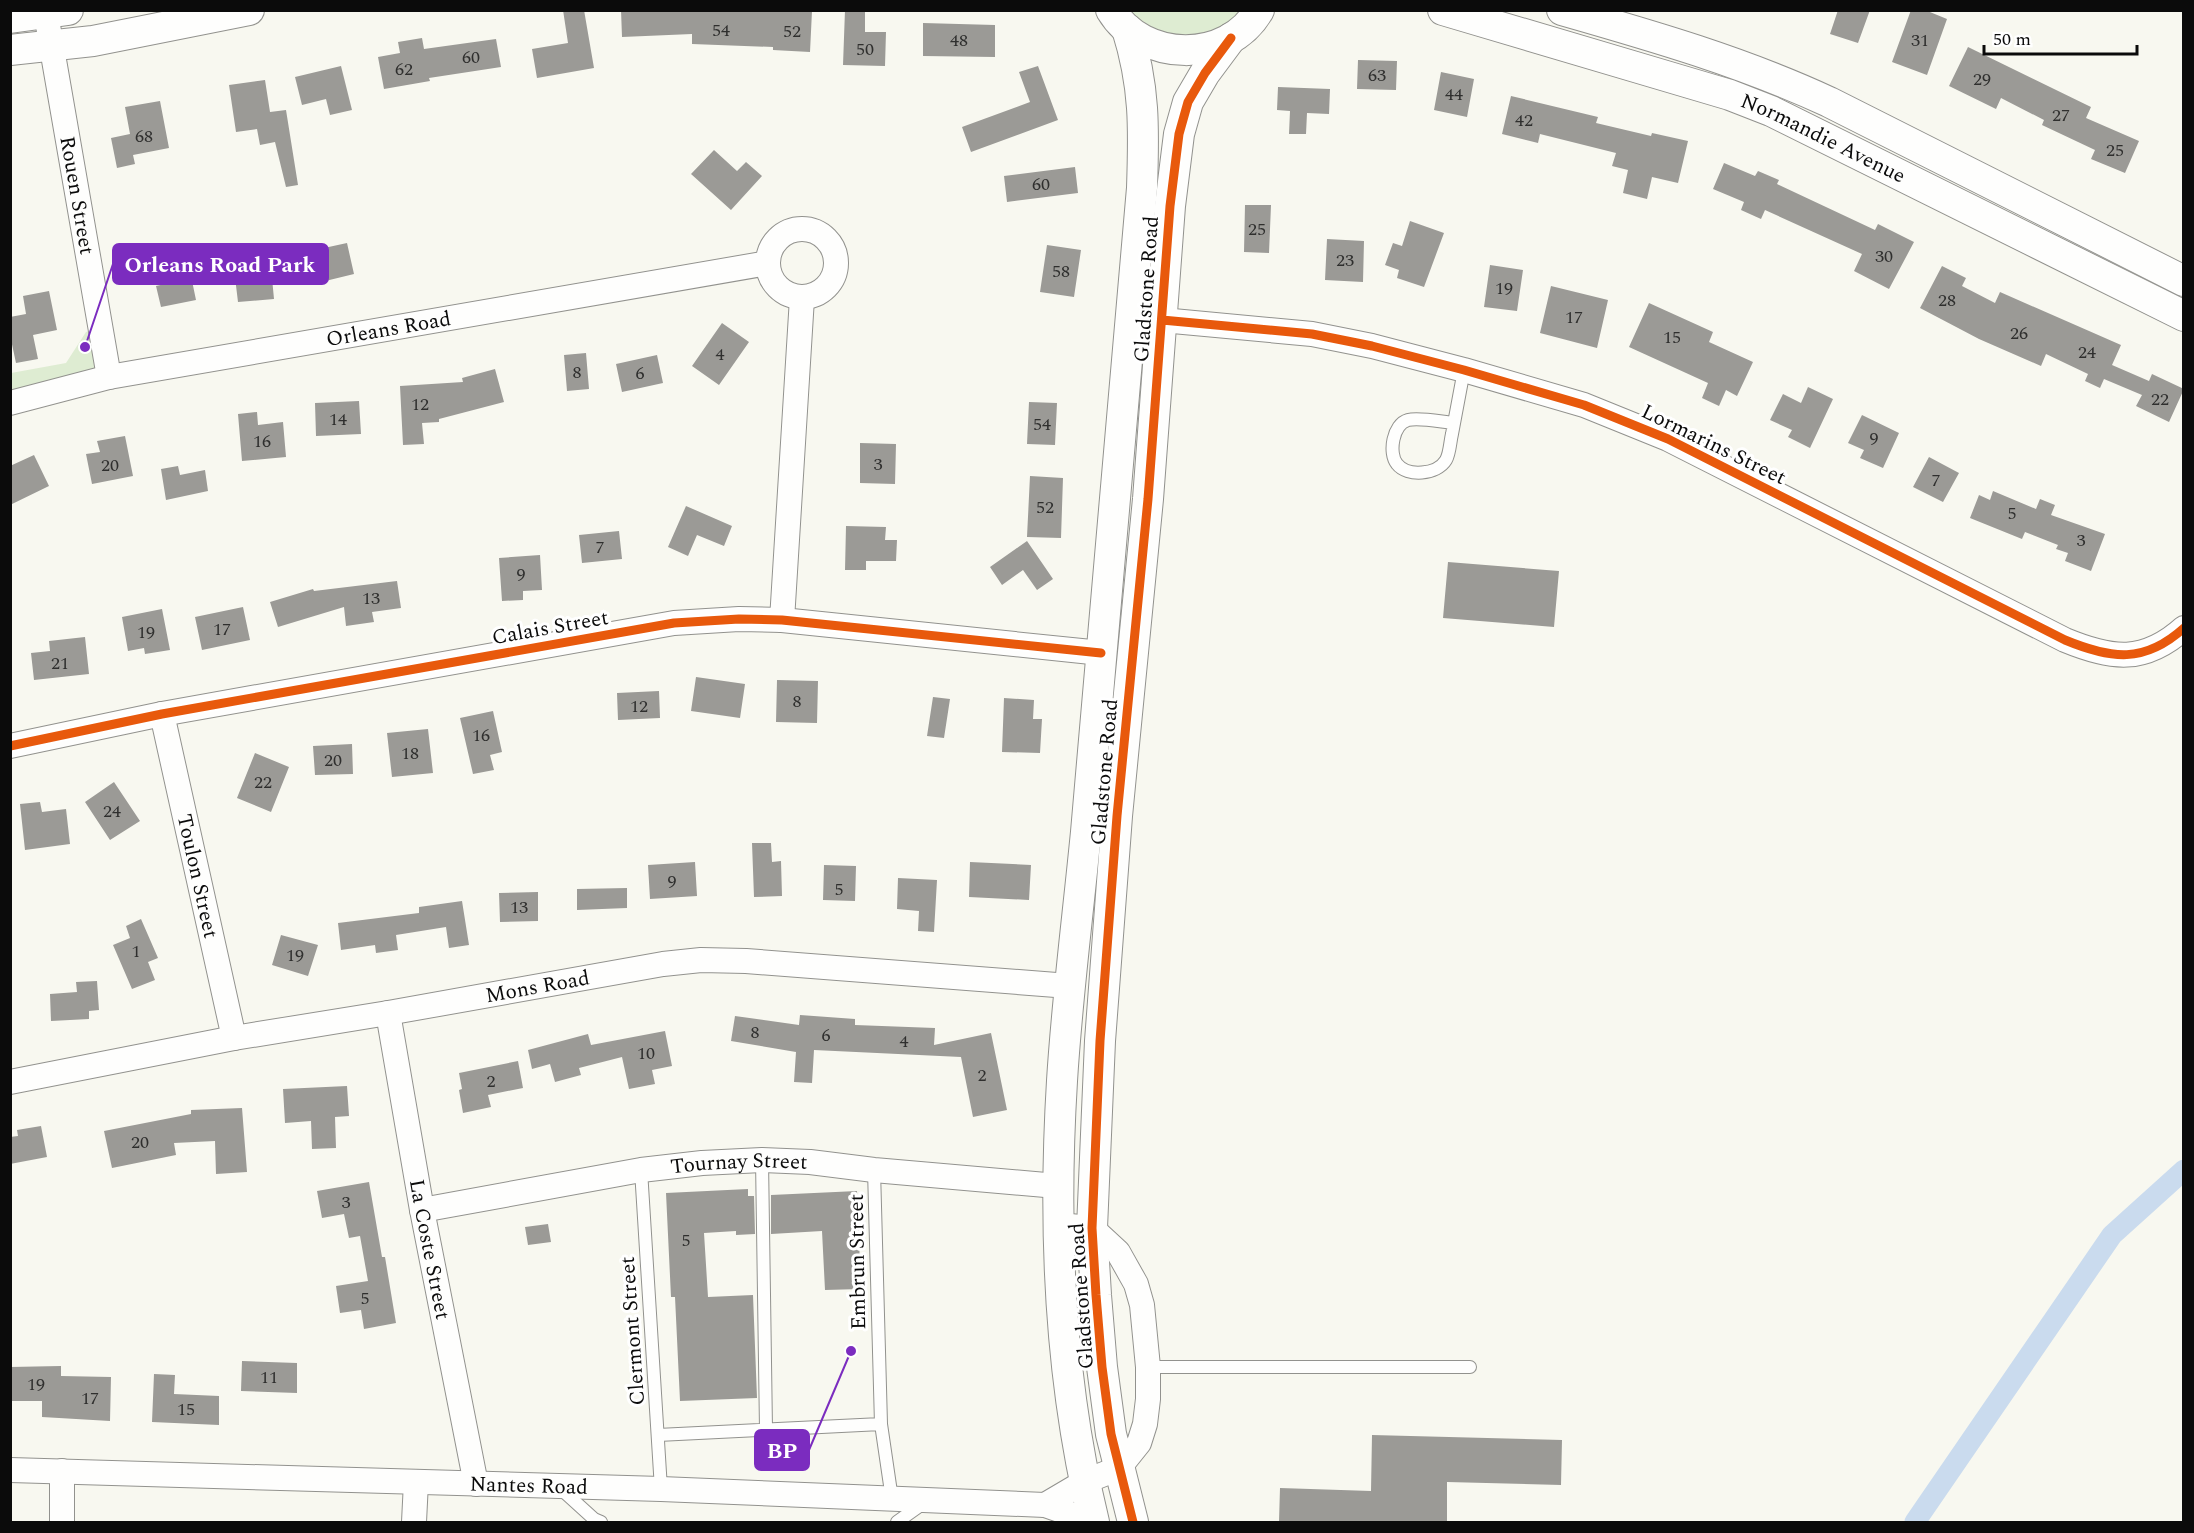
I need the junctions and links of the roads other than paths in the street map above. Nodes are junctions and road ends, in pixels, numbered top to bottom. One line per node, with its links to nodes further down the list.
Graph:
1 (249, 10): 9 (street)
2 (1443, 10): 15 (street, Normandie Avenue)
3 (1562, 10): 12 (street, Normandie Avenue)
4 (57, 12): 6 (street); 9 (street, Rouen Street)
5 (1263, 13): 8 (street)
6 (10, 18)
7 (1119, 20): 8 (street); 13 (street, Gladstone Road)
8 (1231, 38): 16 (street, Gladstone Road)
9 (52, 47): 10 (street); 19 (street, Rouen Street)
10 (10, 50)
11 (768, 263): 14 (street); 14 (street); 19 (street, Orleans Road)
12 (2184, 281)
13 (1134, 293): 16 (street); 17 (street, Gladstone Road)
14 (802, 298): 22 (street)
15 (2184, 316)
16 (1162, 321): 17 (street); 18 (street, Lormarins Street); 24 (street, Gladstone Road)
17 (1129, 343): 25 (street, Gladstone Road)
18 (1464, 370): 21 (lane); 23 (street, Lormarins Street)
19 (109, 377): 20 (street, Orleans Road)
20 (10, 403)
21 (1454, 423): 21 (lane)
22 (782, 620): 25 (street, Calais Street); 27 (street, Calais Street)
23 (2184, 628)
24 (1136, 629): 25 (street); 26 (street, Gladstone Road)
25 (1101, 654): 26 (street); 30 (street, Gladstone Road)
26 (1130, 683): 29 (street, Gladstone Road)
27 (162, 714): 28 (street, Calais Street); 33 (street, Toulon Street)
28 (10, 746)
29 (1106, 962): 30 (street); 32 (street, Gladstone Road)
30 (1070, 987): 31 (street, Mons Road); 32 (street); 39 (street, Gladstone Road)
31 (388, 1013): 33 (street, Mons Road); 40 (street, La Coste Street)
32 (1102, 1018): 36 (street, Gladstone Road)
33 (234, 1038): 34 (street, Mons Road)
34 (10, 1082)
35 (762, 1160): 37 (street, Tournay Street); 38 (street, Tournay Street); 46 (lane)
36 (1095, 1160): 39 (street); 42 (street, Gladstone Road)
37 (641, 1170): 40 (street, Tournay Street); 47 (lane, Clermont Street)
38 (874, 1170): 39 (street, Tournay Street); 45 (lane, Embrun Street)
39 (1058, 1172): 41 (street, Gladstone Road)
40 (422, 1210): 53 (street, La Coste Street)
41 (1058, 1225): 42 (street); 52 (street, Gladstone Road)
42 (1092, 1228): 44 (street); 48 (street, Gladstone Road)
43 (1470, 1367): 44 (lane)
44 (1148, 1368): 48 (street)
45 (881, 1424): 46 (lane); 56 (lane, Embrun Street)
46 (766, 1430): 47 (lane)
47 (658, 1435): 55 (lane, Clermont Street)
48 (1119, 1468): 52 (street); 64 (street, Gladstone Road)
49 (10, 1470): 50 (street, Nantes Road)
50 (62, 1471): 51 (street, Nantes Road); 59 (street)
51 (416, 1482): 53 (street, Nantes Road); 60 (street)
52 (1084, 1482): 58 (street); 63 (street, Gladstone Road)
53 (476, 1484): 54 (street, Nantes Road)
54 (560, 1488): 55 (street, Nantes Road); 61 (lane)
55 (661, 1489): 56 (street, Nantes Road)
56 (892, 1499): 57 (street, Nantes Road)
57 (928, 1500): 58 (street, Nantes Road); 62 (lane)
58 (1046, 1505): 63 (street, Nantes Road)
59 (62, 1522)
60 (414, 1522)
61 (601, 1522)
62 (897, 1522)
63 (1094, 1522)
64 (1132, 1522)

